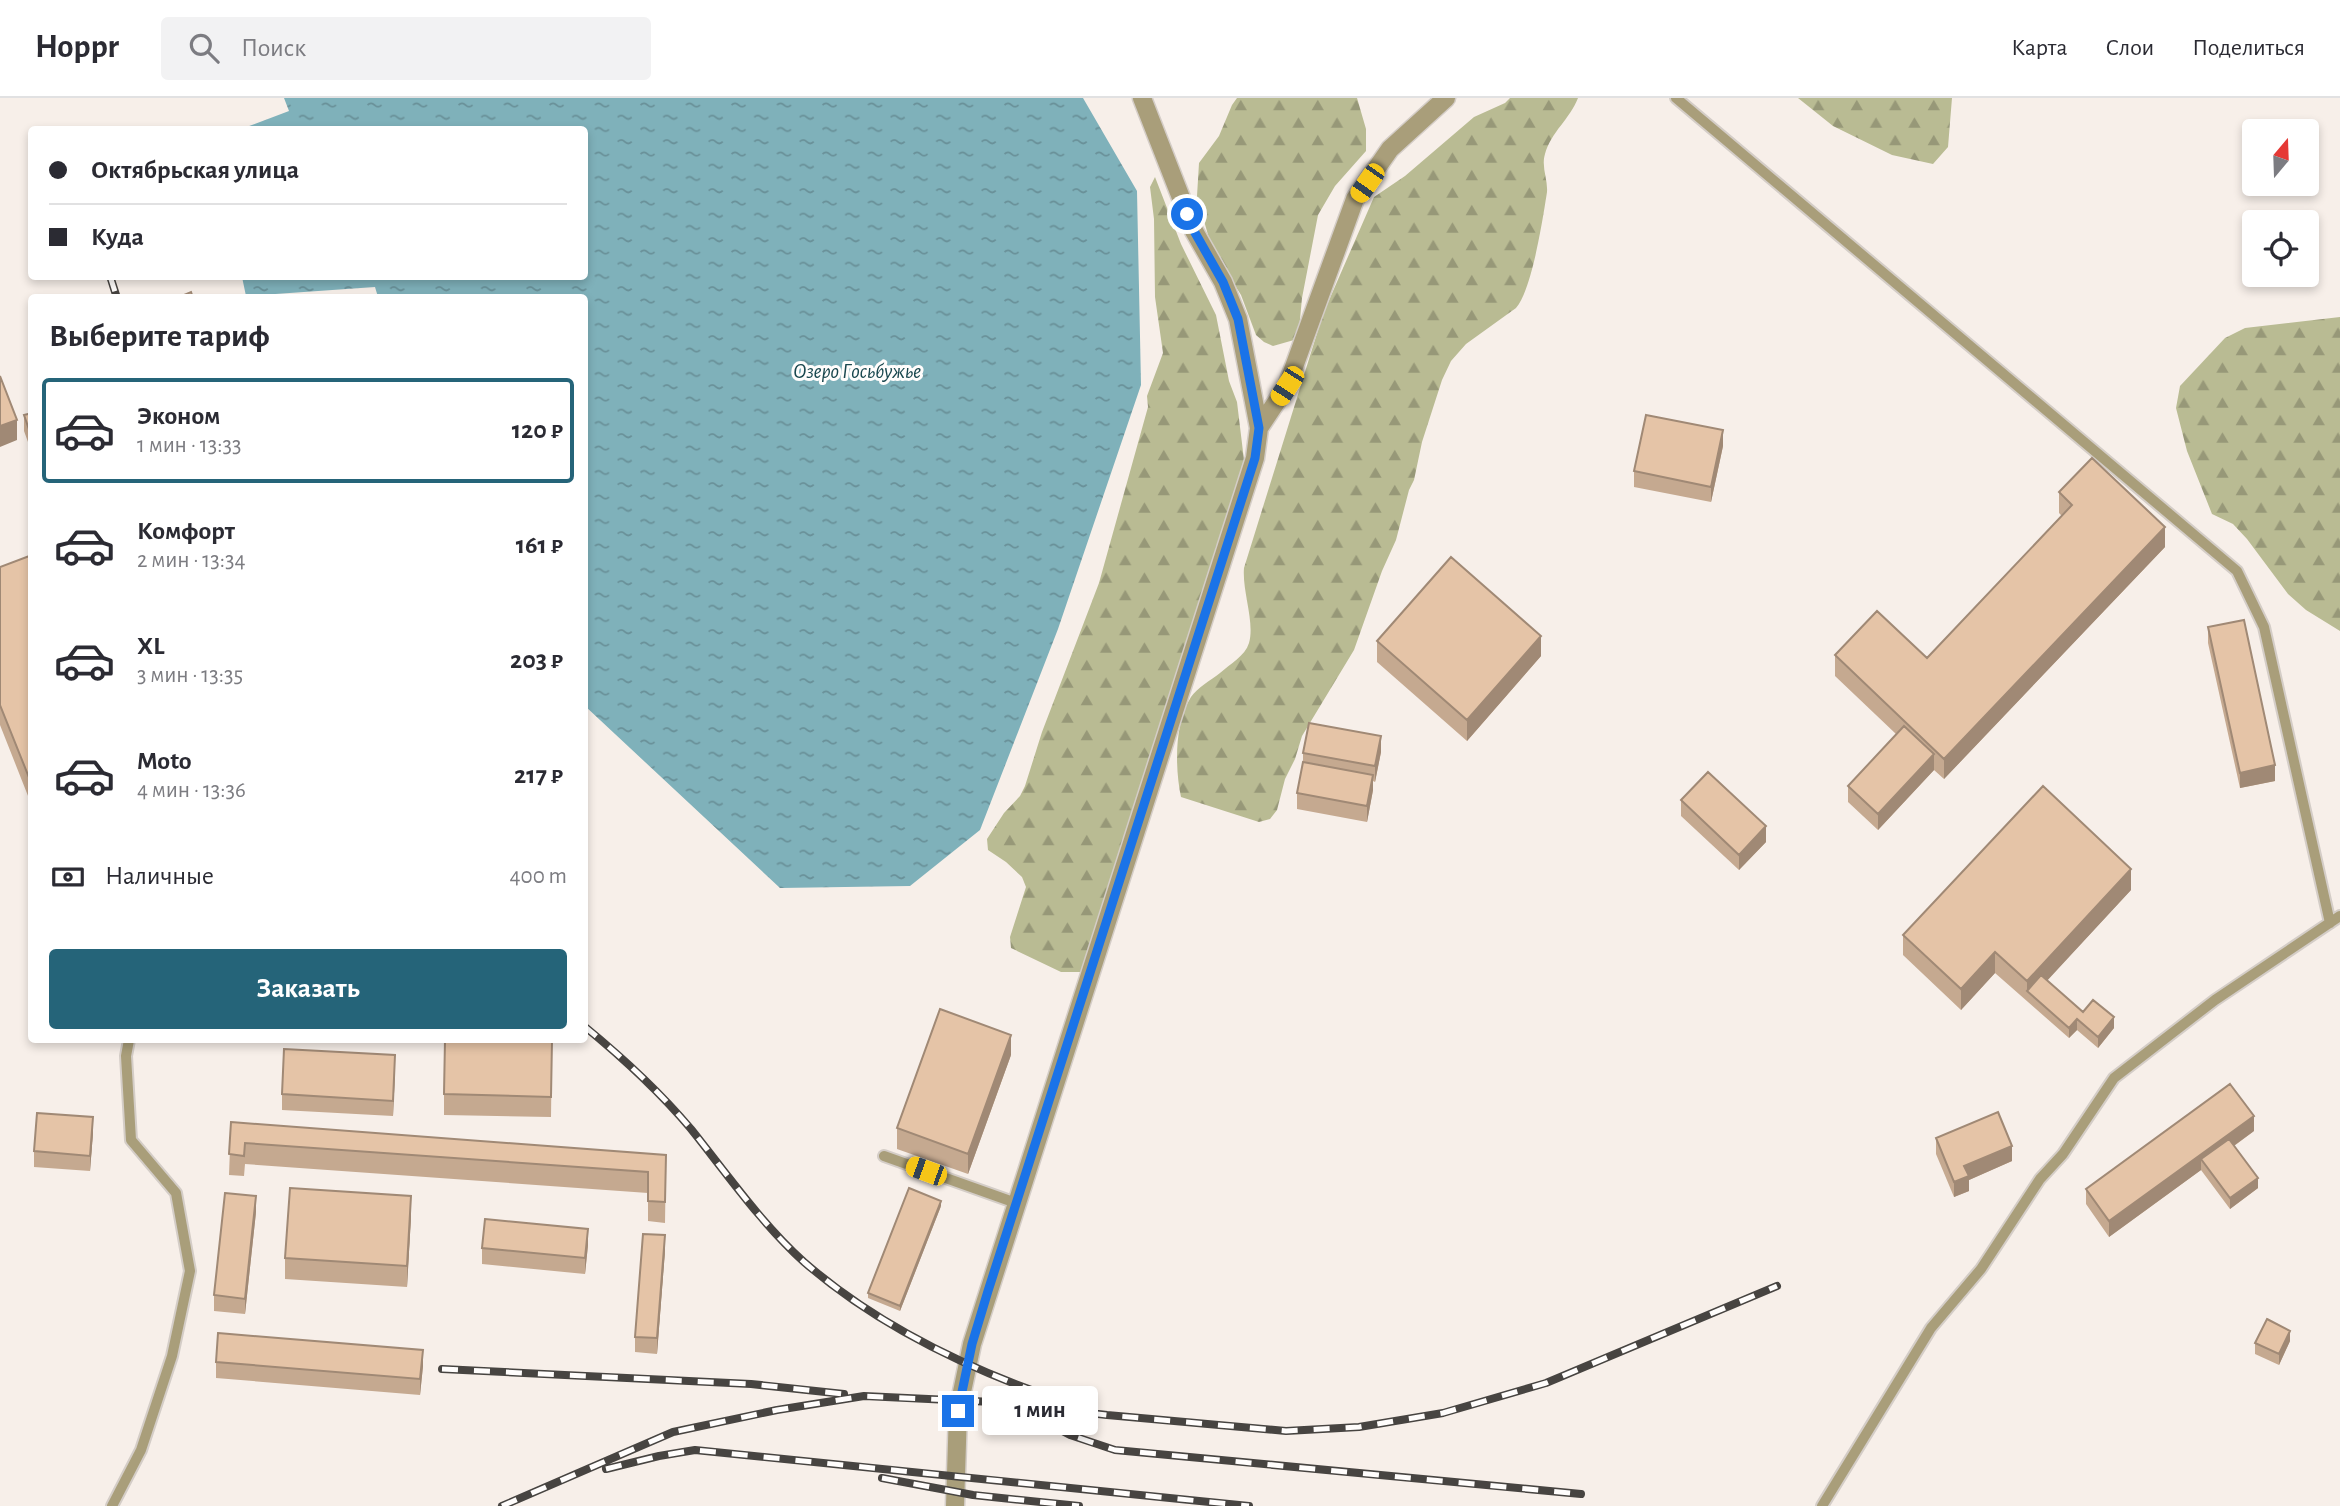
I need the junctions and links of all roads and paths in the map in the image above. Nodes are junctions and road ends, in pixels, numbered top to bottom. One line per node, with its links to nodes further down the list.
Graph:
1 (1142, 98): 4 (street)
2 (1446, 98): 4 (street)
3 (1676, 98): 5 (lane)
4 (1259, 428): 8 (street)
5 (2335, 920): 11 (lane)
6 (128, 1043): 9 (lane)
7 (884, 1156): 8 (lane)
8 (1016, 1203): 10 (street)
9 (111, 1506)
10 (955, 1506)
11 (1822, 1506)

